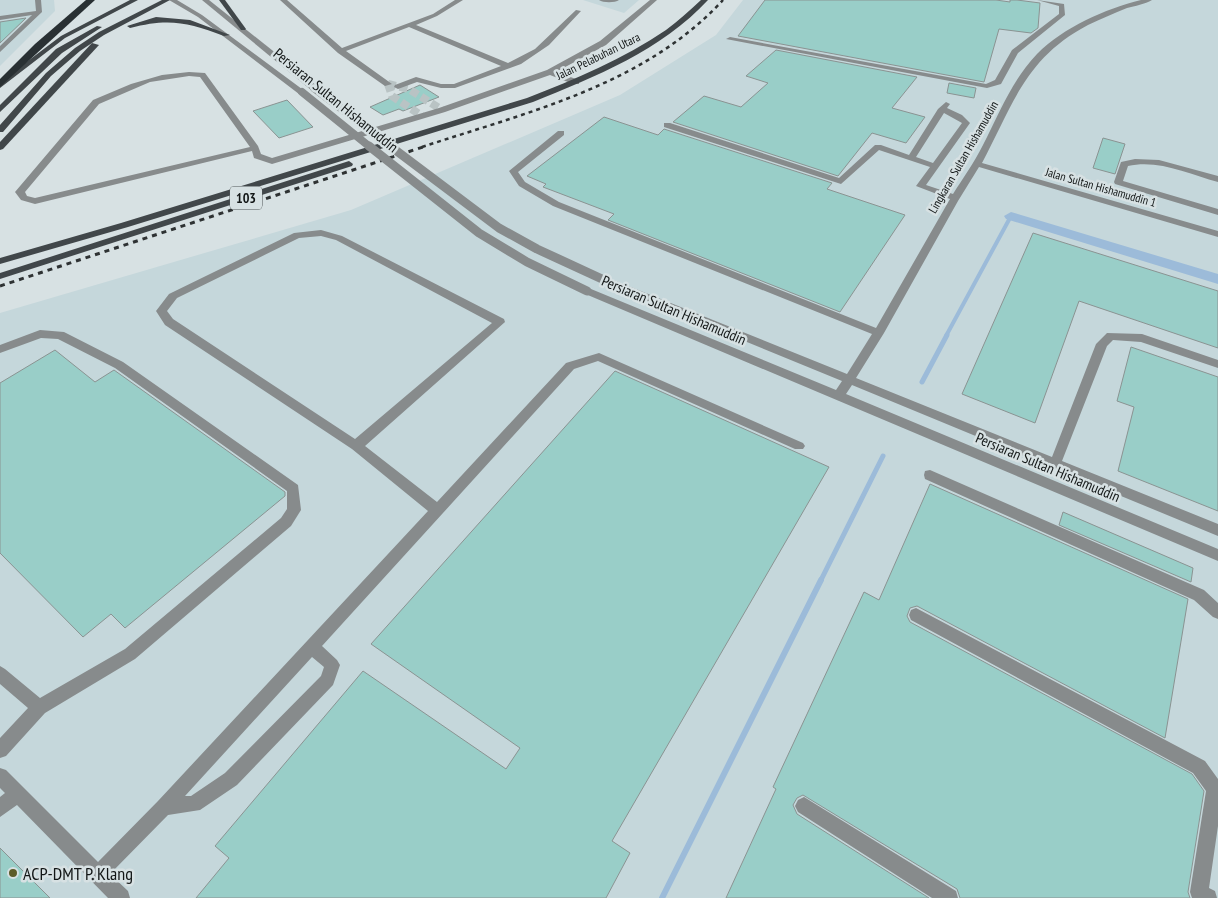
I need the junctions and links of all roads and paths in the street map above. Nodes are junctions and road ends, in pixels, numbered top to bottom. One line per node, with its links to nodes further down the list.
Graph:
1 (38, 0): 21 (street)
2 (92, 0): 35 (highway)
3 (135, 0): 35 (main road)
4 (151, 0): 37 (main road)
5 (167, 0): 22 (main road)
6 (172, 0): 26 (street, Persiaran Sultan Hishamuddin)
7 (205, 0): 25 (street, Persiaran Sultan Hishamuddin)
8 (222, 0): 25 (main road)
9 (294, 0): 18 (street)
10 (460, 0): 24 (street)
11 (602, 0): 12 (street)
12 (616, 0)
13 (654, 0): 32 (street)
14 (705, 0): 33 (main road, Jalan Pelabuhan Utara / 103)
15 (1040, 0): 27 (street)
16 (1121, 0): 19 (street)
17 (1149, 0): 19 (street, Lingkaran Sultan Hishamuddin)
18 (285, 2): 30 (street)
19 (1132, 4): 45 (street, Lingkaran Sultan Hishamuddin)
20 (578, 11): 31 (street)
21 (39, 12): 23 (street); 28 (street)
22 (140, 14): 29 (main road); 40 (main road)
23 (0, 18)
24 (410, 25): 30 (street); 31 (street)
25 (243, 29): 56 (street, Persiaran Sultan Hishamuddin, bridge)
26 (226, 35): 29 (main road); 57 (street, Persiaran Sultan Hishamuddin, bridge)
27 (730, 39)
28 (0, 50)
29 (90, 50): 42 (main road)
30 (341, 51): 34 (street)
31 (508, 66): 36 (street)
32 (550, 72): 33 (street); 43 (street)
33 (576, 82): 38 (main road, Jalan Pelabuhan Utara / 103)
34 (388, 84)
35 (0, 85)
36 (398, 87)
37 (0, 110)
38 (490, 113): 51 (main road); 52 (main road, 103)
39 (667, 125): 44 (street)
40 (0, 130)
41 (561, 133): 53 (street)
42 (0, 147)
43 (255, 148): 43 (street)
44 (911, 159): 46 (street); 46 (street)
45 (977, 164): 48 (street, Lingkaran Sultan Hishamuddin); 50 (street, Jalan Sultan Hishamuddin 1)
46 (934, 166): 48 (street)
47 (1218, 179): 49 (street)
48 (955, 198): 53 (street, Lingkaran Sultan Hishamuddin)
49 (1218, 212)
50 (1218, 234)
51 (0, 261)
52 (0, 276)
53 (879, 333): 56 (street, Lingkaran Sultan Hishamuddin)
54 (0, 349): 69 (street)
55 (1218, 364): 60 (street)
56 (849, 380): 57 (street, Lingkaran Sultan Hishamuddin); 60 (street, Persiaran Sultan Hishamuddin)
57 (838, 397): 64 (street, Persiaran Sultan Hishamuddin)
58 (356, 446): 58 (street); 62 (street)
59 (799, 446): 62 (street)
60 (1055, 464): 63 (street, Persiaran Sultan Hishamuddin)
61 (930, 475): 65 (street)
62 (437, 510): 67 (street)
63 (1218, 530)
64 (1218, 555)
65 (1218, 612)
66 (916, 615): 77 (street)
67 (312, 646): 73 (street); 73 (street)
68 (0, 674): 69 (street)
69 (38, 707): 70 (street)
70 (0, 750)
71 (0, 776): 72 (street)
72 (16, 794): 75 (street); 76 (street)
73 (164, 806): 76 (street)
74 (804, 806): 79 (street)
75 (0, 808)
76 (97, 875): 78 (street)
77 (1202, 896)
78 (121, 898)
79 (949, 898)

